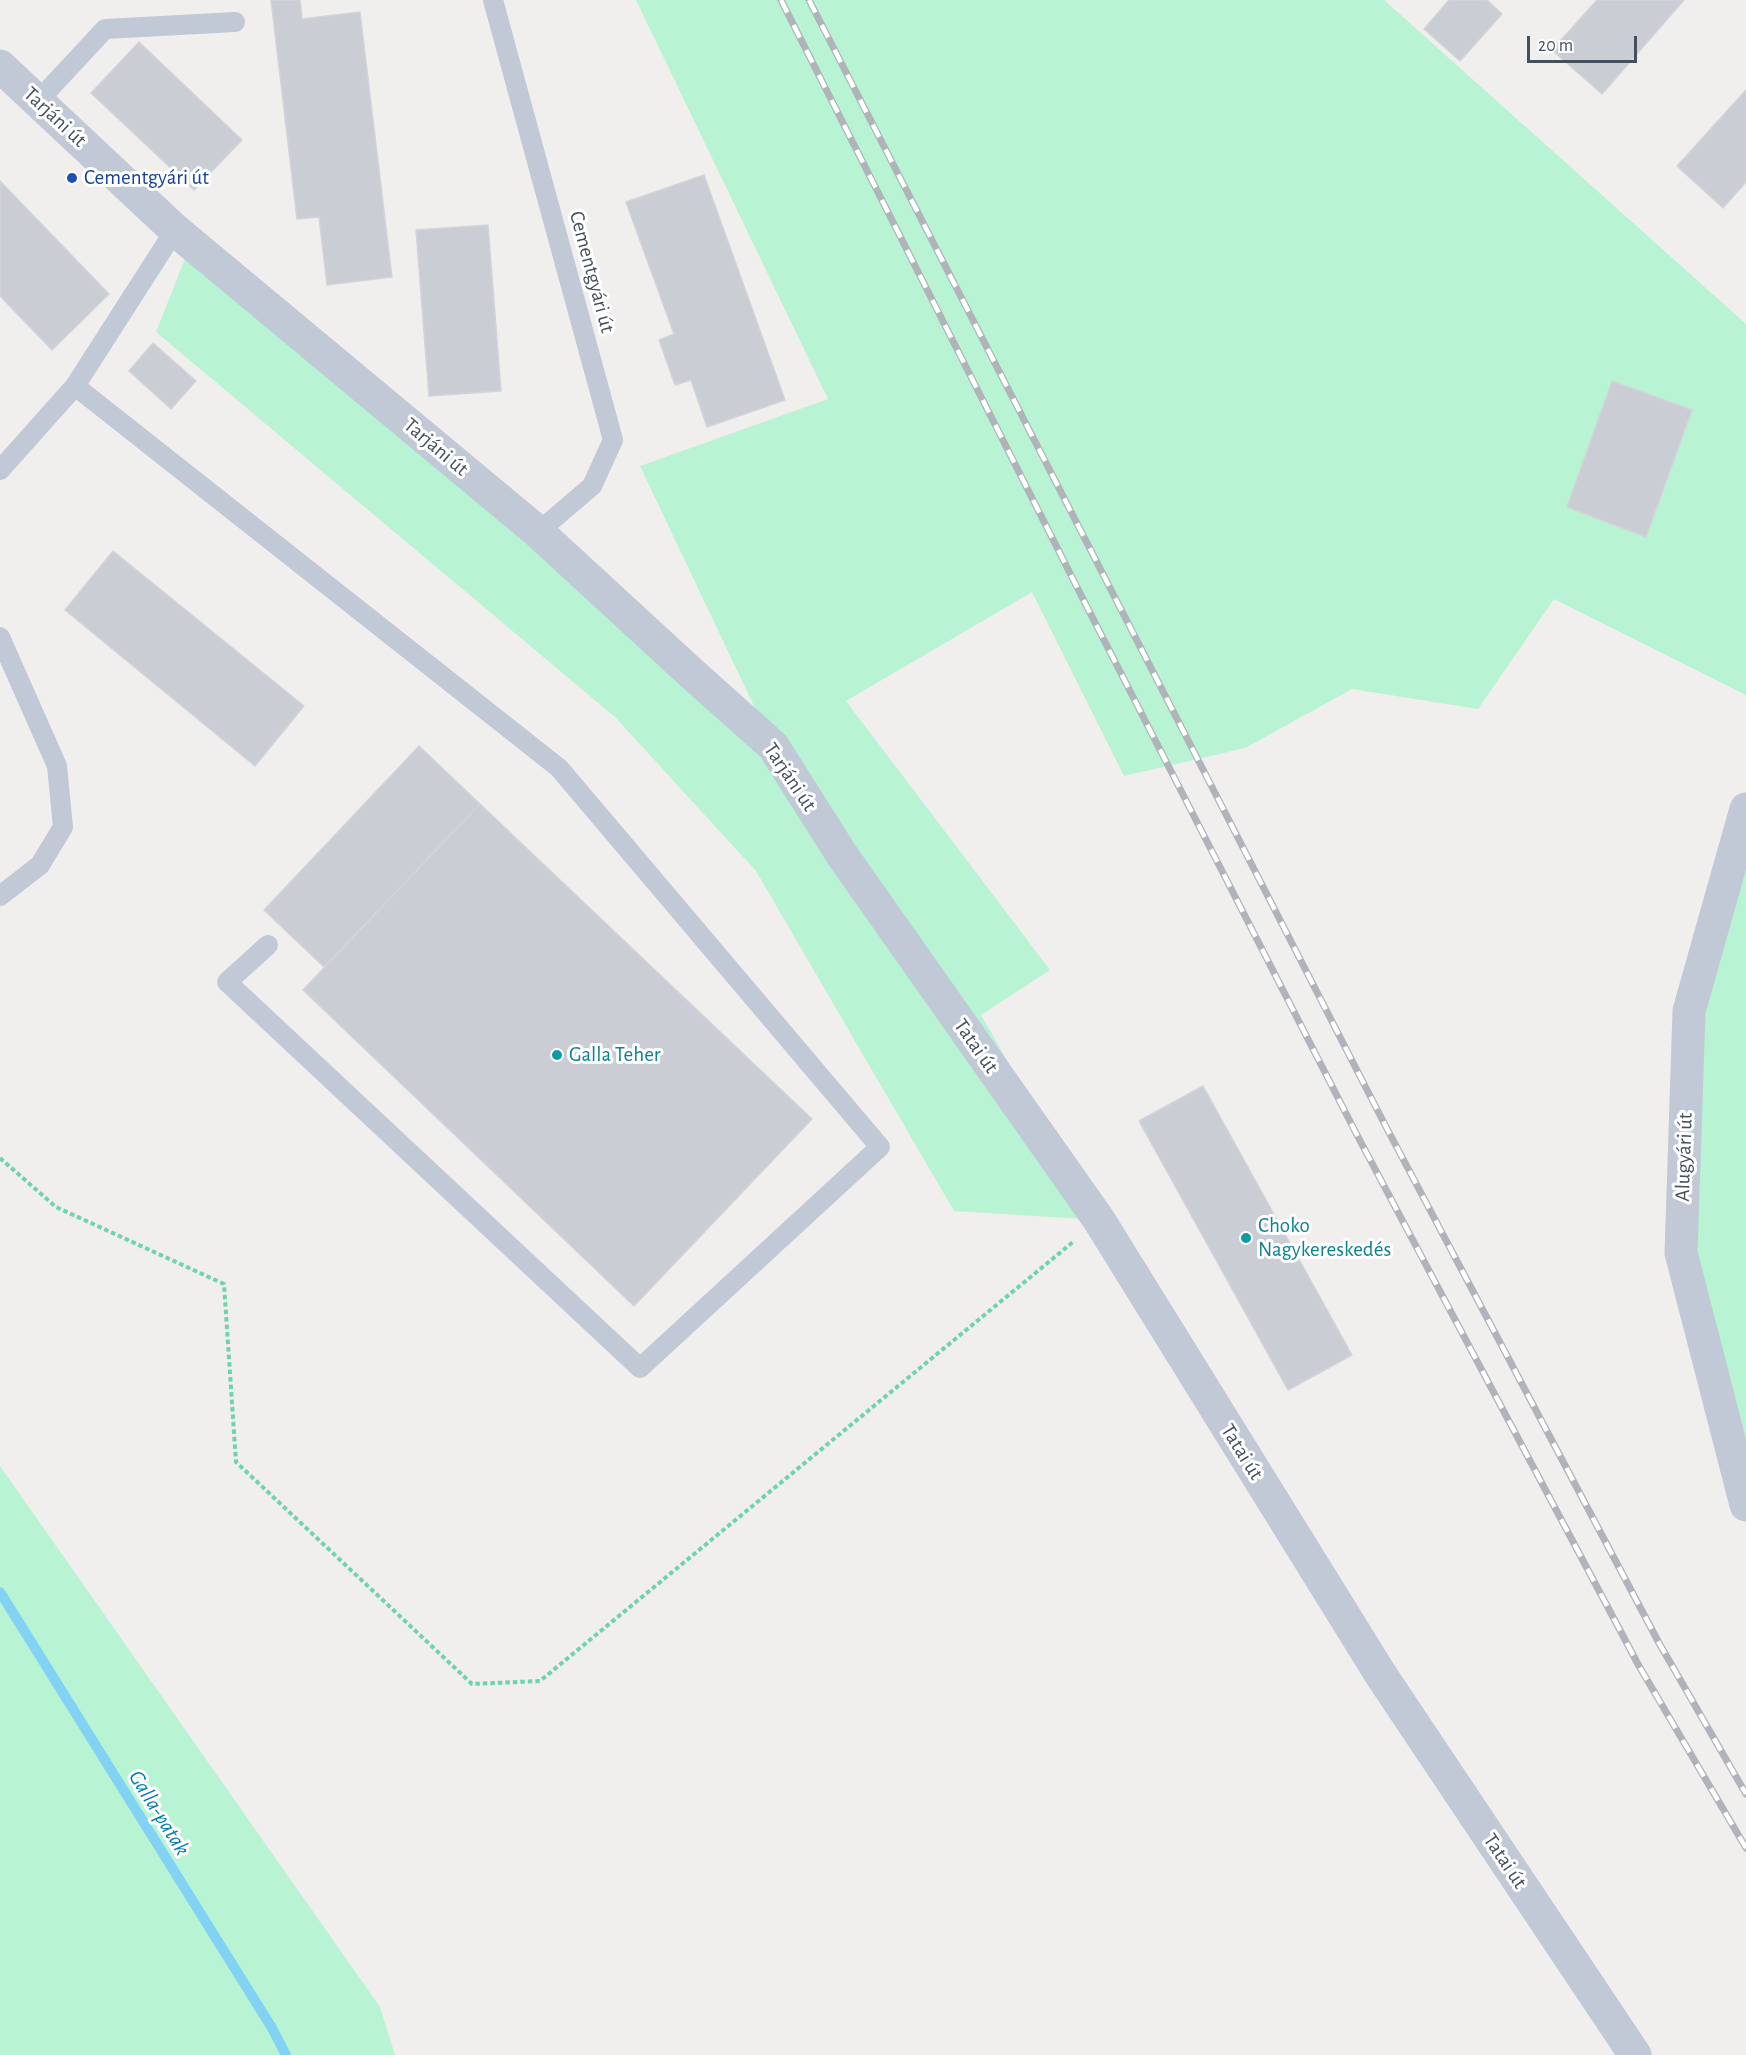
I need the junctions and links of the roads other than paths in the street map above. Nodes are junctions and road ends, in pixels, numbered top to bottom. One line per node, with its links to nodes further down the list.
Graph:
1 (493, 0): 8 (lane, Cementgyári út)
2 (235, 22): 4 (lane)
3 (0, 66): 4 (street, Tarjáni út)
4 (38, 101): 5 (street, Tarjáni út)
5 (175, 230): 6 (lane); 8 (street, Tarjáni út)
6 (75, 386): 7 (lane); 13 (lane)
7 (0, 470)
8 (538, 532): 11 (street, Tarjáni út)
9 (0, 637): 12 (lane)
10 (1746, 809): 14 (street, Alugyári út)
11 (842, 855): 15 (street, Tatai út)
12 (0, 896)
13 (268, 945)
14 (1746, 1505)
15 (1635, 2055)

